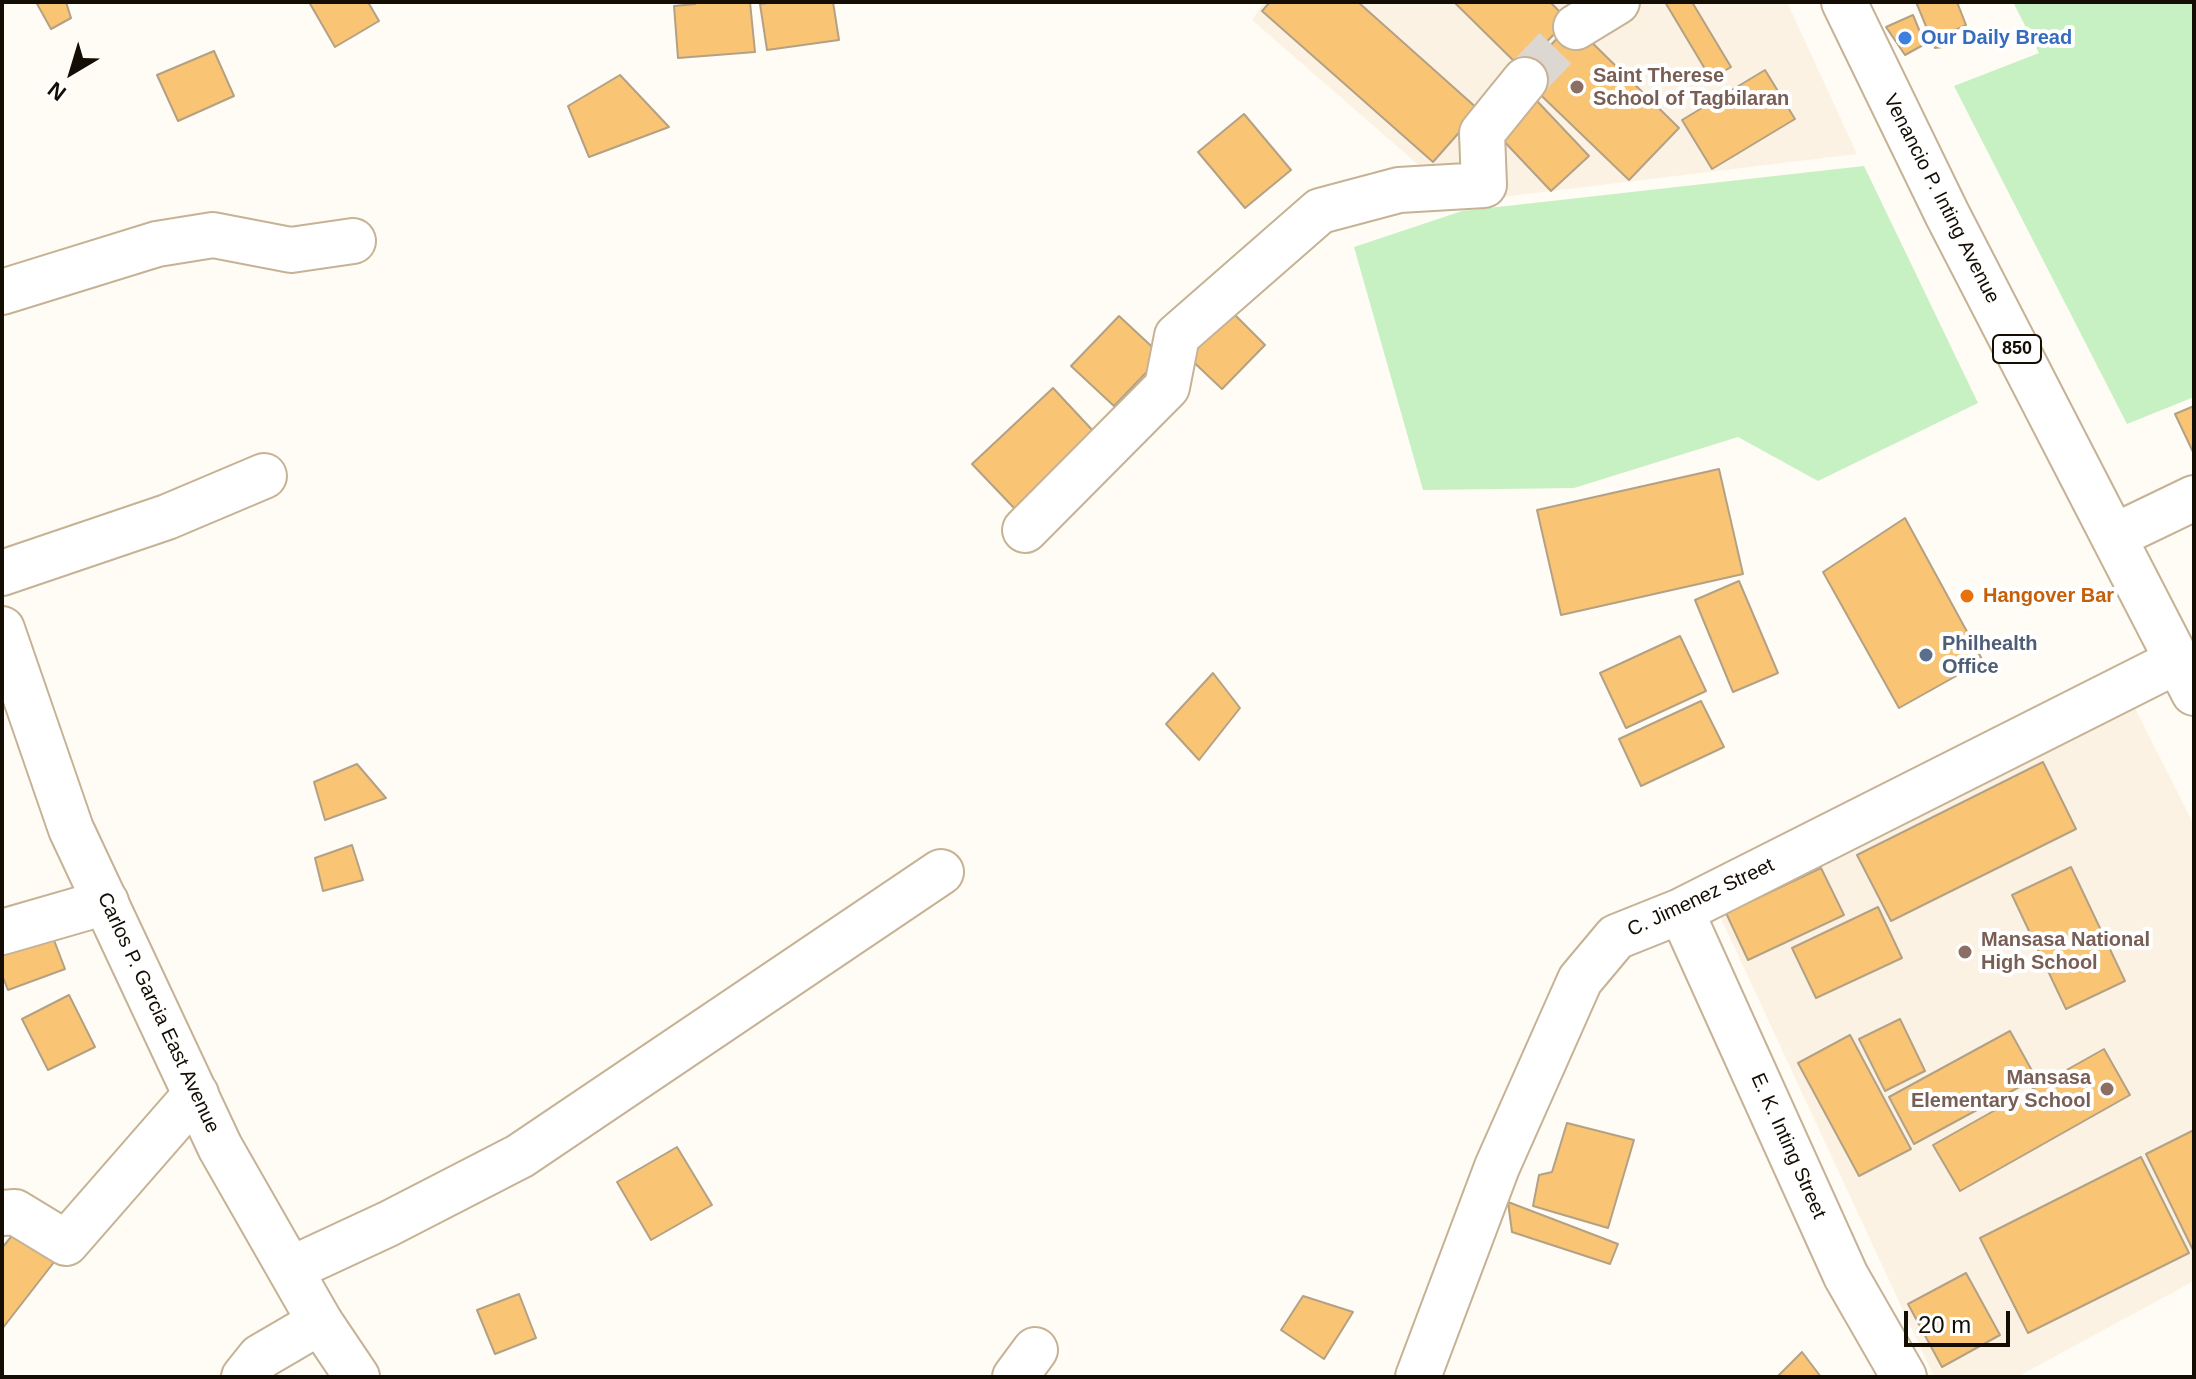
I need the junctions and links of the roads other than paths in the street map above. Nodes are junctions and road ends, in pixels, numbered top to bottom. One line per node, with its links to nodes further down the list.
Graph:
1 (1617, 2): 3 (street)
2 (1844, 2): 10 (street, Venancio P. Inting Avenue / 850)
3 (1576, 27)
4 (1525, 80): 9 (street)
5 (353, 241): 6 (street)
6 (2, 292)
7 (264, 476): 11 (street)
8 (2194, 498): 10 (street)
9 (1025, 530)
10 (2115, 536): 13 (street, Venancio P. Inting Avenue / 850)
11 (2, 573)
12 (2, 629): 15 (street, Carlos P. Garcia East Avenue)
13 (2185, 677): 16 (street, C. Jimenez Street)
14 (941, 872): 20 (street)
15 (106, 902): 17 (street); 18 (street, Carlos P. Garcia East Avenue)
16 (1681, 911): 24 (street, C. Jimenez Street); 25 (street, E. K. Inting Street)
17 (2, 932)
18 (196, 1094): 19 (street); 20 (street, Carlos P. Garcia East Avenue)
19 (2, 1213)
20 (291, 1269): 21 (street, Carlos P. Garcia East Avenue)
21 (320, 1322): 22 (street); 23 (street, Carlos P. Garcia East Avenue)
22 (244, 1377)
23 (357, 1377)
24 (1418, 1377)
25 (1904, 1377)

